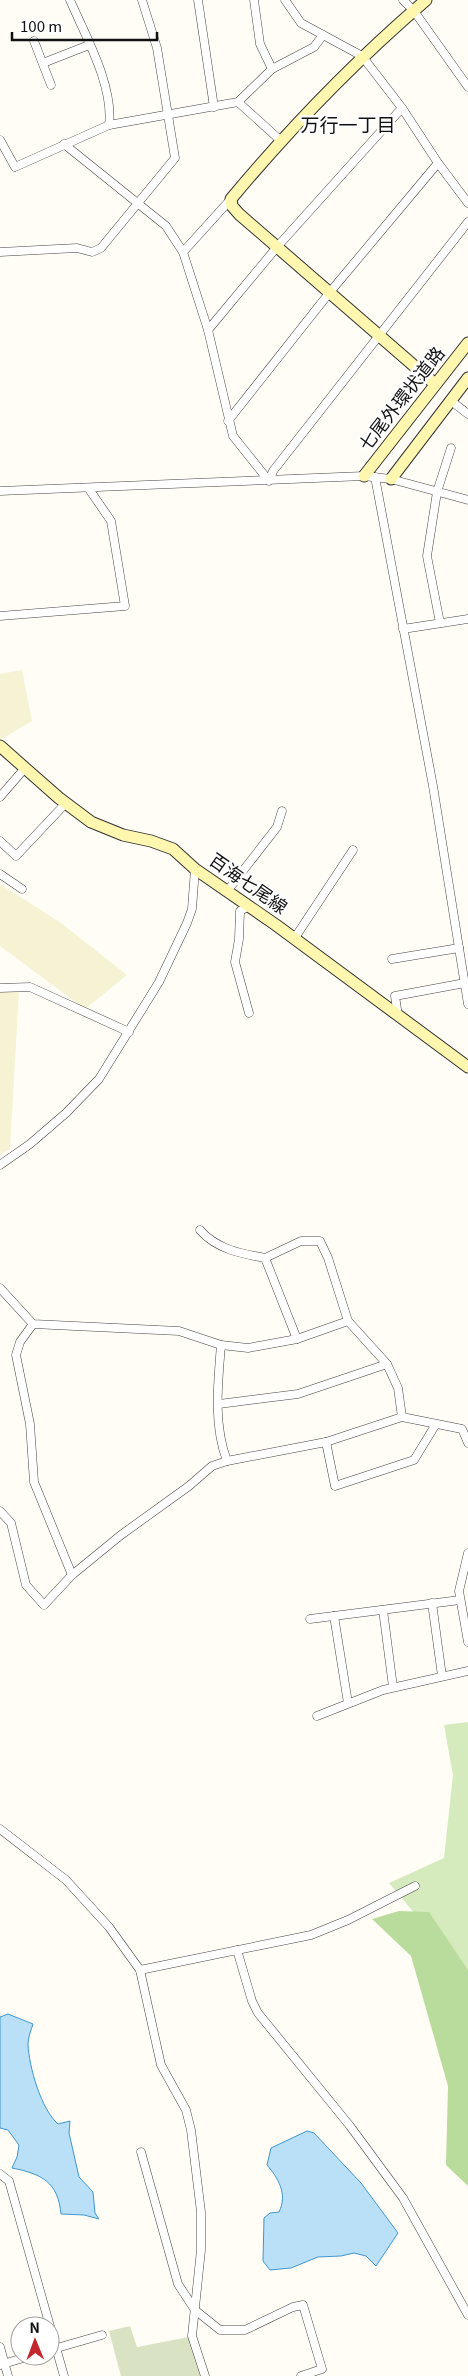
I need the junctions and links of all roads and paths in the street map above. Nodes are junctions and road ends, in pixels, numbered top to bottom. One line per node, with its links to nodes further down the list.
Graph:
1 (70, 0): 11 (street)
2 (142, 0): 20 (street)
3 (198, 0): 18 (street)
4 (254, 0): 14 (street)
5 (285, 0): 9 (street)
6 (403, 0): 8 (street)
7 (426, 0): 8 (street)
8 (414, 11): 12 (street); 16 (street)
9 (323, 36): 12 (street); 14 (street)
10 (34, 41): 13 (street)
11 (89, 46): 13 (street); 21 (street)
12 (362, 56): 19 (street); 23 (street)
13 (43, 63): 15 (street)
14 (272, 69): 17 (street)
15 (51, 85)
16 (468, 87)
17 (238, 102): 18 (street); 23 (street)
18 (214, 107): 20 (street)
19 (402, 108): 25 (street); 30 (street)
20 (169, 114): 21 (street); 28 (street)
21 (109, 125): 24 (street)
22 (0, 140): 24 (street)
23 (280, 140): 26 (street)
24 (64, 144): 28 (street)
25 (438, 163): 27 (street); 33 (street)
26 (231, 198): 30 (street); 32 (street)
27 (468, 203)
28 (138, 204): 31 (street); 32 (street)
29 (468, 222): 35 (street)
30 (277, 247): 33 (street); 34 (street)
31 (0, 252)
32 (182, 252): 34 (street)
33 (330, 292): 35 (street); 41 (street)
34 (208, 330): 41 (street)
35 (379, 337): 38 (street); 45 (street)
36 (468, 343): 38 (street, 七尾外環状道路)
37 (468, 378): 39 (street)
38 (435, 384): 43 (street, 七尾外環状道路)
39 (450, 400): 40 (street); 44 (street)
40 (468, 414)
41 (228, 420): 45 (street)
42 (451, 448): 48 (street)
43 (370, 477): 44 (street); 45 (street); 53 (street)
44 (392, 479): 48 (street)
45 (269, 481): 46 (street)
46 (89, 489): 47 (street); 50 (street)
47 (0, 491)
48 (437, 492): 49 (street); 52 (street)
49 (468, 500)
50 (0, 616)
51 (468, 618): 52 (street)
52 (440, 623): 53 (street)
53 (403, 629): 67 (street)
54 (0, 746): 55 (street, 百海七尾線)
55 (25, 768): 56 (street); 57 (street, 百海七尾線)
56 (0, 797)
57 (66, 803): 59 (street); 61 (street, 百海七尾線)
58 (282, 811): 64 (street)
59 (0, 841)
60 (353, 850): 66 (street)
61 (196, 869): 64 (street, 百海七尾線); 74 (street)
62 (0, 874): 63 (street)
63 (22, 889)
64 (228, 890): 65 (street, 百海七尾線)
65 (249, 906): 66 (street, 百海七尾線); 72 (street)
66 (294, 938): 73 (street, 百海七尾線)
67 (459, 948): 68 (street); 69 (street)
68 (392, 960)
69 (465, 983): 71 (street); 73 (street)
70 (0, 988): 74 (street)
71 (468, 1004)
72 (248, 1013)
73 (398, 1016): 75 (street, 百海七尾線)
74 (129, 1032): 76 (street)
75 (468, 1067)
76 (0, 1165)
77 (200, 1230): 78 (street)
78 (265, 1258): 80 (street); 82 (street)
79 (0, 1288): 81 (street)
80 (348, 1321): 82 (street); 84 (street)
81 (33, 1324): 83 (street); 95 (street)
82 (297, 1339): 83 (street)
83 (221, 1345): 85 (street)
84 (387, 1364): 85 (street); 86 (street)
85 (219, 1404): 92 (street)
86 (402, 1417): 88 (street); 90 (street)
87 (468, 1423): 89 (street)
88 (436, 1424): 89 (street); 90 (street)
89 (462, 1429): 91 (street)
90 (326, 1442): 92 (street)
91 (468, 1443)
92 (227, 1461): 95 (street)
93 (0, 1511): 95 (street)
94 (468, 1553): 96 (street)
95 (72, 1575)
96 (460, 1600): 97 (street); 101 (street)
97 (432, 1603): 98 (street); 103 (street)
98 (383, 1610): 99 (street); 104 (street)
99 (334, 1616): 100 (street); 105 (street)
100 (310, 1619)
101 (468, 1642)
102 (468, 1671): 103 (street)
103 (442, 1676): 104 (street)
104 (393, 1687): 105 (street)
105 (348, 1703): 106 (street)
106 (317, 1716)
107 (0, 1829): 110 (street)
108 (415, 1886): 109 (street)
109 (237, 1950): 110 (street); 114 (street)
110 (140, 1970): 113 (street)
111 (142, 2152): 113 (street)
112 (0, 2174): 115 (street)
113 (195, 2310): 120 (street); 122 (street)
114 (468, 2315)
115 (44, 2316)
116 (102, 2335): 118 (street)
117 (0, 2347): 119 (street)
118 (60, 2347)
119 (2, 2364): 121 (street)
120 (323, 2373): 123 (street)
121 (8, 2376)
122 (205, 2376)
123 (301, 2376)

